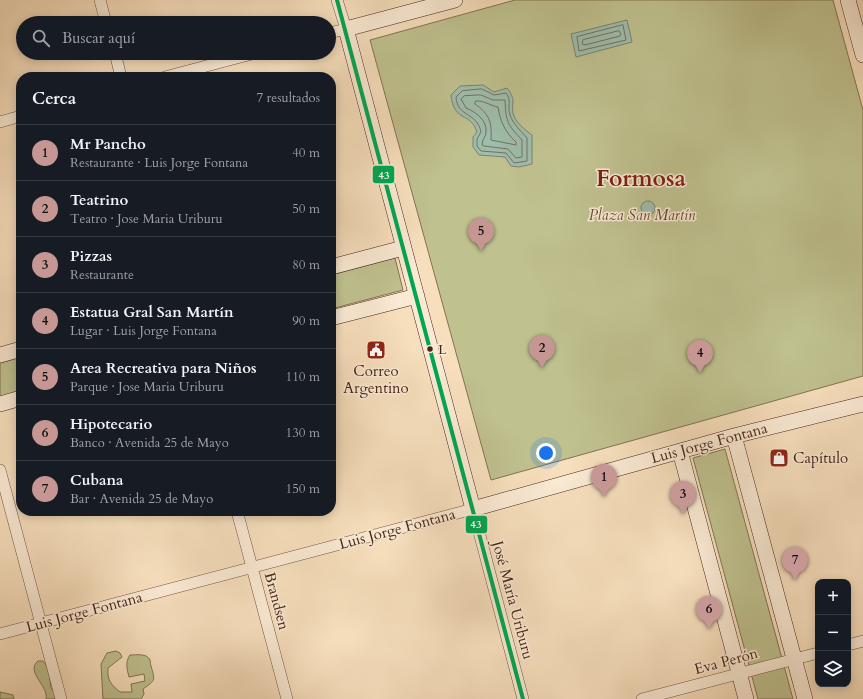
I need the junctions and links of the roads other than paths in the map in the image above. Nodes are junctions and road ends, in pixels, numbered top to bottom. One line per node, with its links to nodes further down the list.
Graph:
1 (100, 0): 5 (street)
2 (338, 0): 6 (street)
3 (455, 0): 6 (main road)
4 (848, 0): 8 (main road)
5 (104, 16)
6 (346, 29): 7 (street); 15 (main road)
7 (336, 31)
8 (863, 55)
9 (117, 60): 11 (street)
10 (229, 60): 12 (street)
11 (120, 72)
12 (184, 72)
13 (16, 117): 14 (street)
14 (0, 122)
15 (403, 248): 16 (main road); 17 (main road)
16 (336, 266)
17 (417, 296): 18 (main road); 27 (main road)
18 (336, 317)
19 (16, 350): 20 (main road)
20 (0, 355)
21 (16, 399): 22 (main road)
22 (0, 404)
23 (863, 404): 24 (main road, Luis Jorge Fontana)
24 (734, 436): 25 (main road, Luis Jorge Fontana); 35 (main road)
25 (680, 451): 27 (main road, Luis Jorge Fontana); 36 (main road)
26 (0, 470): 30 (street)
27 (473, 509): 29 (street, Luis Jorge Fontana); 39 (street, José María Uriburu)
28 (238, 516): 29 (street, Brandsen)
29 (252, 566): 30 (street, Luis Jorge Fontana); 38 (street, Brandsen)
30 (41, 623): 31 (street, Luis Jorge Fontana); 37 (street)
31 (0, 634)
32 (863, 641): 33 (street)
33 (851, 644)
34 (815, 654): 35 (street, Eva Perón)
35 (794, 659): 36 (street, Eva Perón); 42 (main road)
36 (740, 673): 40 (street, Eva Perón); 41 (main road)
37 (61, 699)
38 (287, 699)
39 (523, 699)
40 (642, 699)
41 (746, 699)
42 (805, 699)

